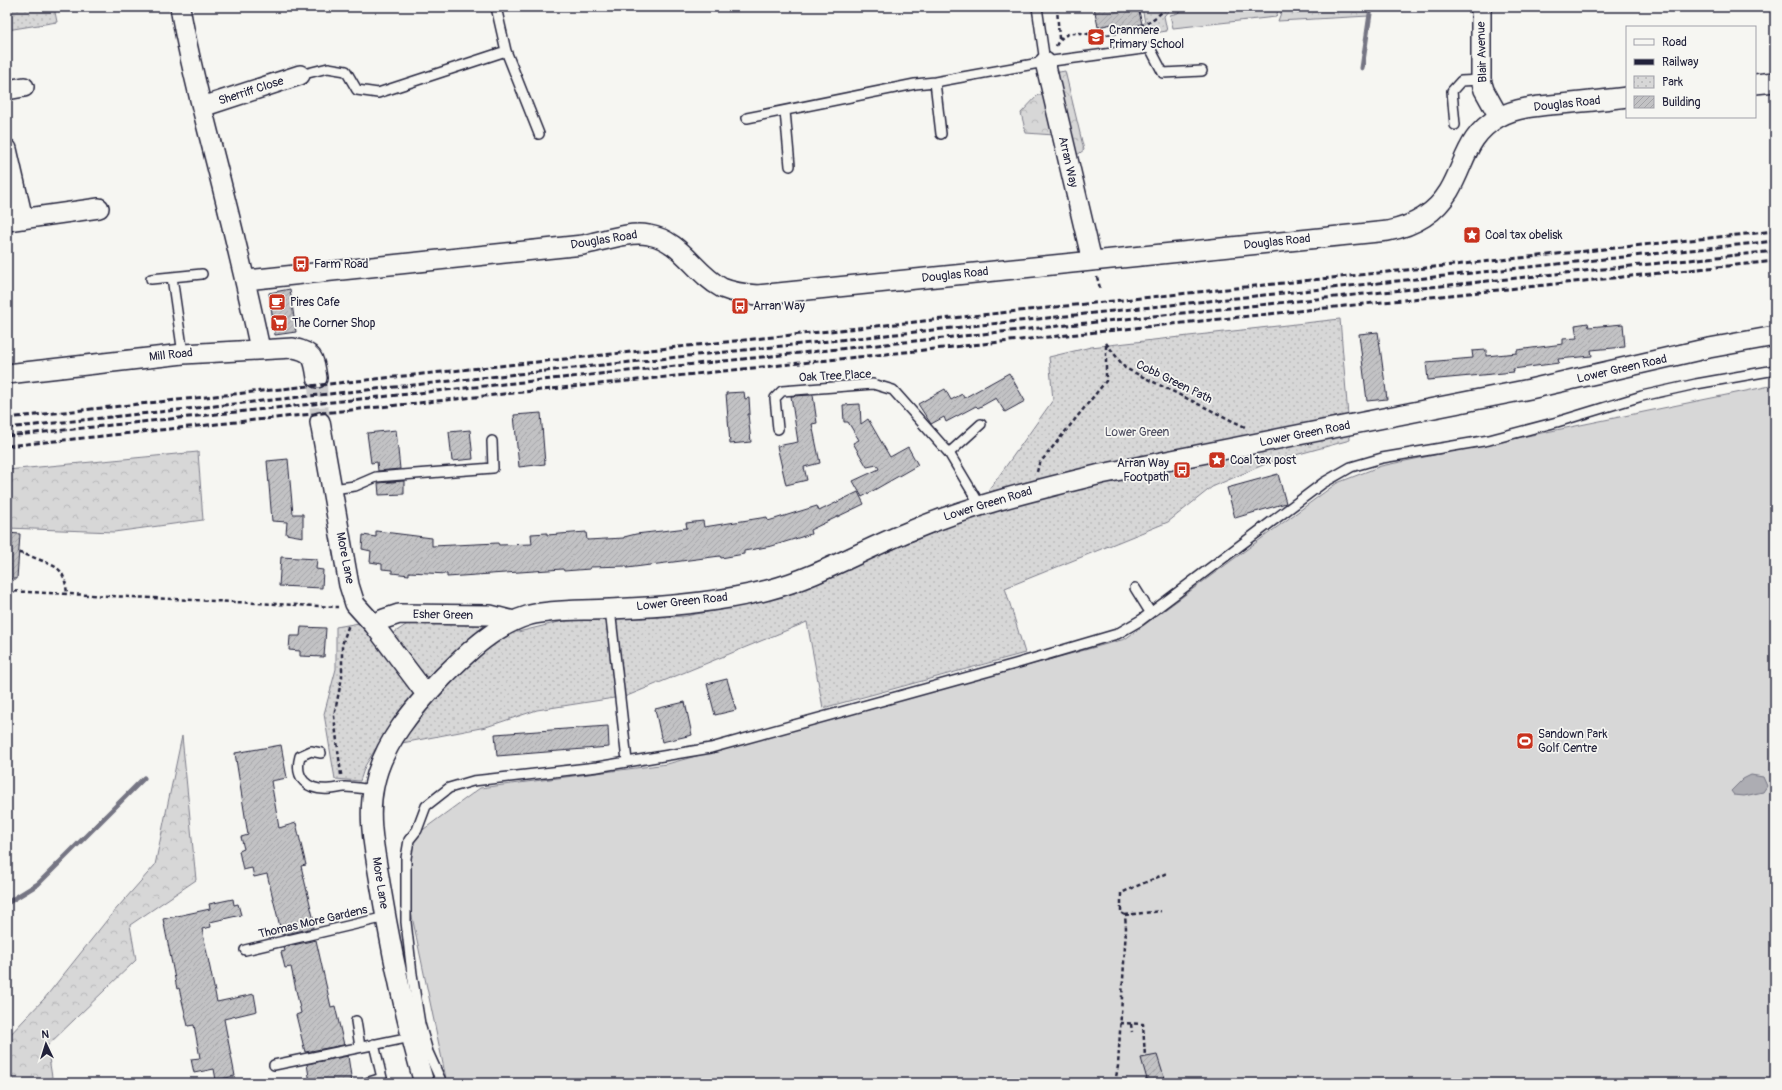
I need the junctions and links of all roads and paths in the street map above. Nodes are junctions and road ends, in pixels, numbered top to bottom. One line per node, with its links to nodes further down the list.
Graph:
1 (180, 7): 17 (street)
2 (496, 7): 8 (lane)
3 (1037, 7): 9 (lane)
4 (1057, 7): 7 (path)
5 (1167, 7): 7 (path)
6 (1481, 7): 12 (street, Blair Avenue)
7 (1059, 39): 9 (path)
8 (506, 51): 11 (lane); 22 (lane)
9 (1050, 61): 10 (lane); 13 (lane); 29 (street, Arran Way)
10 (1202, 71)
11 (300, 75): 17 (street, Sherriff Close)
12 (1481, 80): 19 (street, Blair Avenue); 21 (lane)
13 (935, 82): 18 (lane); 23 (lane)
14 (1775, 82): 15 (street)
15 (1756, 84)
16 (1626, 97): 19 (street, Douglas Road)
17 (202, 107): 33 (street)
18 (785, 111): 20 (lane); 25 (lane)
19 (1499, 117): 29 (street, Douglas Road)
20 (747, 118)
21 (1454, 126)
22 (539, 134)
23 (941, 134)
24 (7, 149): 26 (street)
25 (790, 166)
26 (9, 172): 28 (street)
27 (99, 208): 28 (street)
28 (15, 220)
29 (1092, 261): 33 (street, Douglas Road)
30 (202, 274): 31 (lane)
31 (172, 276): 32 (lane); 36 (lane)
32 (151, 279)
33 (246, 280): 35 (street)
34 (1775, 336): 44 (street, Lower Green Road)
35 (260, 349): 36 (street, Mill Road); 39 (street, Mill Road)
36 (183, 354): 38 (street, Mill Road)
37 (1775, 370): 55 (lane)
38 (7, 374)
39 (317, 378)
40 (320, 422): 46 (street, More Lane)
41 (981, 424): 45 (lane)
42 (778, 429): 45 (lane, Oak Tree Place)
43 (492, 441): 46 (lane)
44 (1268, 442): 47 (street, Lower Green Road); 47 (path, Cobb Green Path)
45 (949, 453): 48 (lane, Oak Tree Place)
46 (332, 489): 53 (street, More Lane)
47 (1034, 490): 48 (street, Lower Green Road)
48 (980, 504): 54 (street, Lower Green Road)
49 (19, 553): 52 (path)
50 (1135, 588): 55 (lane)
51 (7, 591): 52 (path)
52 (67, 594): 53 (path)
53 (355, 604): 57 (street, More Lane); 61 (path)
54 (610, 609): 56 (street, More Lane); 60 (lane)
55 (1150, 612): 60 (lane)
56 (514, 621): 57 (street, Esher Green); 58 (street, More Lane)
57 (374, 625): 58 (street, More Lane)
58 (426, 694): 62 (street, More Lane)
59 (321, 753): 61 (lane)
60 (627, 762): 79 (lane)
61 (344, 787): 62 (lane)
62 (373, 790): 66 (street, More Lane)
63 (1167, 873): 65 (path)
64 (1161, 911): 65 (path)
65 (1125, 915): 69 (path)
66 (386, 917): 67 (lane, Thomas More Gardens); 72 (street, More Lane)
67 (245, 950)
68 (356, 1021): 74 (lane)
69 (1120, 1023): 70 (path); 80 (path)
70 (1131, 1024): 71 (path); 75 (path)
71 (1132, 1032)
72 (410, 1037): 73 (lane); 78 (street, More Lane)
73 (374, 1044): 74 (lane); 77 (lane)
74 (360, 1047): 76 (lane)
75 (1145, 1057)
76 (274, 1065)
77 (366, 1083)
78 (424, 1083)
79 (442, 1083)
80 (1115, 1083)

